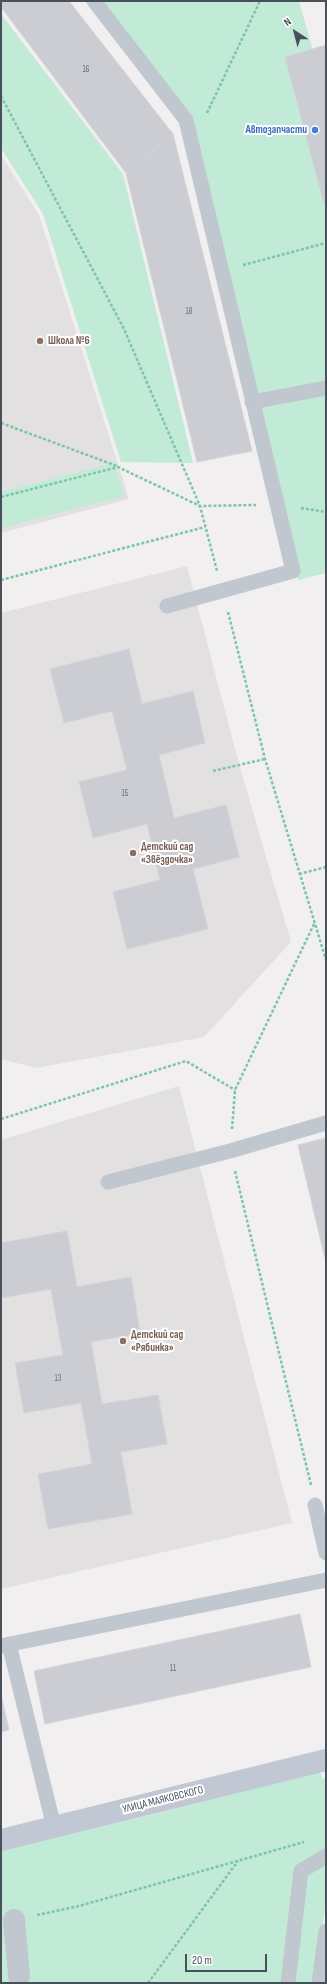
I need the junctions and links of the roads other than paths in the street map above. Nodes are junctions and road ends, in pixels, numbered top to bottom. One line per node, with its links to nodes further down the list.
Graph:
1 (94, 1): 3 (lane)
2 (326, 388): 3 (lane)
3 (252, 402): 4 (lane)
4 (167, 606)
5 (326, 1123): 6 (lane)
6 (108, 1182)
7 (316, 1505): 8 (lane)
8 (326, 1553)
9 (326, 1580): 10 (lane)
10 (5, 1645): 12 (lane)
11 (326, 1760): 12 (main road, УЛИЦА МАЯКОВСКОГО)
12 (54, 1827): 13 (main road, УЛИЦА МАЯКОВСКОГО)
13 (1, 1840)
14 (326, 1856): 18 (lane)
15 (14, 1920): 17 (street)
16 (326, 1931): 19 (lane)
17 (13, 1979)
18 (288, 1983)
19 (319, 1983)

